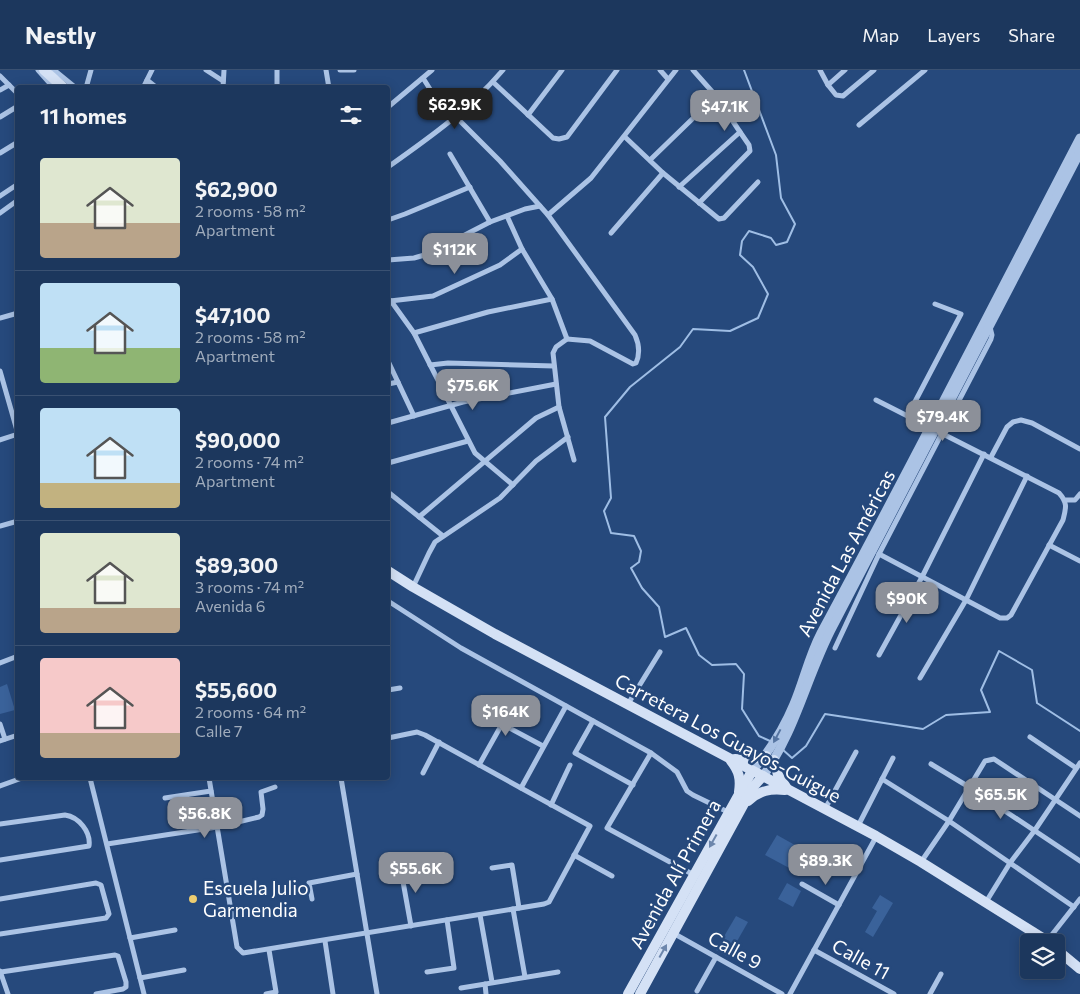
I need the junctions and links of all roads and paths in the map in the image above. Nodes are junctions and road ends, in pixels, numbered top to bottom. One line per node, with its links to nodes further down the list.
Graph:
1 (38, 70): 30 (street)
2 (44, 70): 30 (main road)
3 (54, 70): 31 (street)
4 (91, 70): 32 (street)
5 (152, 70): 26 (street)
6 (206, 70): 27 (street)
7 (224, 70): 27 (street)
8 (277, 70): 36 (street)
9 (326, 70): 37 (street)
10 (340, 70): 11 (street)
11 (354, 70)
12 (432, 70): 24 (street)
13 (503, 70): 28 (street)
14 (562, 70): 45 (street)
15 (618, 70): 45 (street)
16 (660, 70): 25 (street)
17 (676, 70): 25 (street)
18 (694, 70): 41 (street)
19 (820, 70): 38 (street)
20 (845, 70): 38 (street)
21 (874, 70): 38 (street)
22 (925, 70): 48 (street)
23 (0, 76): 29 (street)
24 (423, 78): 42 (street); 44 (street)
25 (668, 79): 50 (street)
26 (147, 80): 33 (street); 34 (street)
27 (223, 81): 35 (street)
28 (493, 82): 45 (street); 47 (street)
29 (10, 85): 39 (street); 40 (street)
30 (58, 85)
31 (72, 85)
32 (87, 85)
33 (144, 85)
34 (153, 85)
35 (223, 85)
36 (277, 85)
37 (328, 85)
38 (828, 85)
39 (0, 90)
40 (15, 91)
41 (716, 96): 49 (street); 56 (street)
42 (390, 105)
43 (15, 108): 46 (street)
44 (446, 111)
45 (528, 115)
46 (0, 116)
47 (456, 117): 57 (street); 66 (street)
48 (859, 125)
49 (740, 132): 62 (street); 65 (street)
50 (624, 137): 56 (street); 69 (street)
51 (1080, 138): 97 (street, Avenida Las Américas)
52 (15, 144): 54 (street)
53 (1080, 152): 97 (street, Avenida Las Américas)
54 (0, 153)
55 (450, 154): 61 (street)
56 (650, 160): 58 (street)
57 (390, 166)
58 (663, 173): 62 (street); 72 (street)
59 (758, 182): 65 (street)
60 (15, 186): 63 (street)
61 (470, 187): 70 (street); 71 (street)
62 (679, 187): 65 (street)
63 (0, 196)
64 (15, 202): 67 (street)
65 (699, 203)
66 (540, 206): 68 (street); 69 (street)
67 (0, 213)
68 (507, 216): 71 (street); 73 (street)
69 (548, 216): 82 (street)
70 (390, 219)
71 (490, 222): 74 (street)
72 (611, 233)
73 (522, 249): 75 (street); 76 (street)
74 (390, 260)
75 (552, 299): 81 (street); 82 (street)
76 (390, 301)
77 (390, 302): 81 (street)
78 (935, 304): 93 (street)
79 (15, 314): 80 (street)
80 (0, 318)
81 (414, 334): 84 (street)
82 (566, 339): 85 (street)
83 (390, 365): 87 (street)
84 (430, 365): 85 (street); 91 (street)
85 (554, 366): 89 (street)
86 (0, 371): 96 (street)
87 (398, 382): 88 (street); 94 (street)
88 (390, 384)
89 (556, 384): 91 (street); 92 (street)
90 (876, 400): 93 (street)
91 (450, 407): 94 (street); 101 (street)
92 (559, 407): 99 (street); 107 (street)
93 (908, 415): 97 (street)
94 (414, 416): 95 (street)
95 (390, 422)
96 (15, 424)
97 (936, 429): 103 (street); 118 (street); 145 (street, Avenida Las Américas)
98 (15, 435): 100 (street)
99 (568, 436): 105 (street); 109 (street)
100 (0, 440)
101 (468, 441): 106 (street); 107 (street)
102 (1080, 450): 104 (street)
103 (984, 454): 104 (street); 121 (street)
104 (991, 457): 108 (street)
105 (574, 460)
106 (390, 462)
107 (486, 462): 109 (street); 113 (street)
108 (1027, 476): 112 (street); 123 (street)
109 (513, 485): 116 (street)
110 (390, 494): 113 (street)
111 (1080, 494): 112 (street)
112 (1066, 500): 117 (street)
113 (419, 517): 116 (street)
114 (15, 522): 115 (street)
115 (0, 526)
116 (443, 536): 122 (street)
117 (1049, 545): 119 (street); 123 (street)
118 (879, 554): 121 (street); 125 (street)
119 (1080, 561)
120 (390, 572): 122 (main road, Carretera Los Guayos-Guigue)
121 (922, 577): 123 (street); 127 (street)
122 (412, 587): 133 (main road, Carretera Los Guayos-Guigue)
123 (966, 600): 130 (street)
124 (390, 602): 134 (street)
125 (835, 648)
126 (660, 652): 133 (street)
127 (879, 654)
128 (15, 657): 129 (street)
129 (0, 663)
130 (920, 678)
131 (400, 688): 132 (street)
132 (390, 690)
133 (628, 705): 146 (main road, Carretera Los Guayos-Guigue)
134 (566, 706): 135 (street); 142 (street)
135 (593, 721): 144 (street); 161 (street)
136 (0, 724): 140 (street)
137 (15, 736): 140 (street)
138 (1030, 737): 152 (street)
139 (390, 738): 141 (street)
140 (2, 740)
141 (439, 742): 149 (street); 154 (street)
142 (544, 746): 149 (street); 165 (street)
143 (856, 752): 173 (street)
144 (651, 753): 161 (street); 174 (street)
145 (772, 755): 146 (main road); 153 (street, Avenida Las Américas); 155 (street, Avenida Las Américas); 167 (main road)
146 (729, 758): 153 (main road, Carretera Los Guayos-Guigue); 168 (main road)
147 (893, 758): 156 (street)
148 (1080, 763): 152 (street)
149 (479, 764): 165 (street)
150 (931, 764): 164 (street)
151 (570, 765): 171 (street)
152 (1076, 768): 170 (street)
153 (752, 771): 155 (main road, Carretera Los Guayos-Guigue); 168 (main road, Avenida Alí Primera)
154 (423, 773)
155 (763, 776): 167 (main road, Carretera Los Guayos-Guigue); 172 (main road, Avenida Alí Primera)
156 (882, 779): 176 (street); 179 (street)
157 (16, 780): 162 (street)
158 (91, 780): 182 (street)
159 (209, 780): 166 (street)
160 (341, 780): 190 (street)
161 (633, 785): 191 (street)
162 (0, 786)
163 (275, 786): 178 (street)
164 (969, 787): 170 (street); 176 (street); 180 (street)
165 (521, 788): 171 (street)
166 (211, 791): 169 (street); 178 (street)
167 (791, 791): 172 (main road); 173 (main road, Carretera Los Guayos-Guigue)
168 (737, 796): 174 (main road, Avenida Alí Primera)
169 (165, 798)
170 (1056, 798): 175 (street); 180 (street)
171 (551, 805): 183 (street)
172 (743, 806): 205 (main road, Avenida Alí Primera)
173 (825, 809): 179 (main road, Carretera Los Guayos-Guigue)
174 (728, 812): 191 (main road, Avenida Alí Primera, one-way to 191)
175 (1080, 816)
176 (949, 821): 186 (street); 187 (street)
177 (0, 824): 184 (street)
178 (217, 827): 182 (street); 212 (street)
179 (858, 827): 181 (main road, Carretera Los Guayos-Guigue)
180 (1035, 830): 185 (street); 187 (street)
181 (876, 836): 186 (main road, Carretera Los Guayos-Guigue); 198 (street)
182 (107, 844): 210 (street)
183 (574, 855): 192 (street); 200 (street)
184 (0, 860)
185 (1080, 861)
186 (921, 862): 197 (main road, Carretera Los Guayos-Guigue)
187 (1010, 863): 197 (street); 199 (street)
188 (400, 865): 203 (street)
189 (492, 868): 200 (street)
190 (357, 874): 195 (street); 207 (street)
191 (694, 875): 239 (main road, Avenida Alí Primera)
192 (612, 876)
193 (802, 884): 198 (street)
194 (0, 899): 206 (street)
195 (312, 899)
196 (1080, 899): 199 (street)
197 (986, 902): 208 (main road, Carretera Los Guayos-Guigue)
198 (839, 905): 213 (street)
199 (1074, 907): 209 (street)
200 (516, 909): 201 (street); 224 (street)
201 (480, 915): 202 (street); 226 (street)
202 (447, 920): 203 (street); 221 (street)
203 (411, 926): 207 (street)
204 (175, 930): 210 (street)
205 (673, 933): 215 (street, Calle 9); 240 (main road, Avenida Alí Primera, one-way to 205)
206 (0, 934)
207 (366, 934): 211 (street); 237 (street)
208 (1036, 934)
209 (1054, 934)
210 (130, 938): 225 (street)
211 (325, 941): 212 (street); 236 (street)
212 (269, 950): 231 (street)
213 (814, 950): 229 (street, Calle 11); 242 (street)
214 (1065, 956): 218 (main road)
215 (716, 957): 217 (street, Calle 9); 230 (street)
216 (734, 960): 217 (street)
217 (730, 965): 241 (street, Calle 9)
218 (1080, 968)
219 (184, 970): 225 (street)
220 (0, 971): 232 (street); 233 (street)
221 (427, 972)
222 (558, 972): 224 (street)
223 (941, 974): 245 (street)
224 (524, 977): 226 (street)
225 (140, 978): 234 (street)
226 (492, 982): 227 (street)
227 (485, 984): 228 (street); 238 (street)
228 (461, 988)
229 (883, 988): 243 (street); 244 (street, Calle 11)
230 (697, 992)
231 (276, 993): 235 (street)
232 (8, 994)
233 (96, 994)
234 (144, 994)
235 (266, 994)
236 (333, 994)
237 (377, 994)
238 (486, 994)
239 (628, 994)
240 (640, 994)
241 (782, 994)
242 (790, 994)
243 (880, 994)
244 (894, 994)
245 (930, 994)

